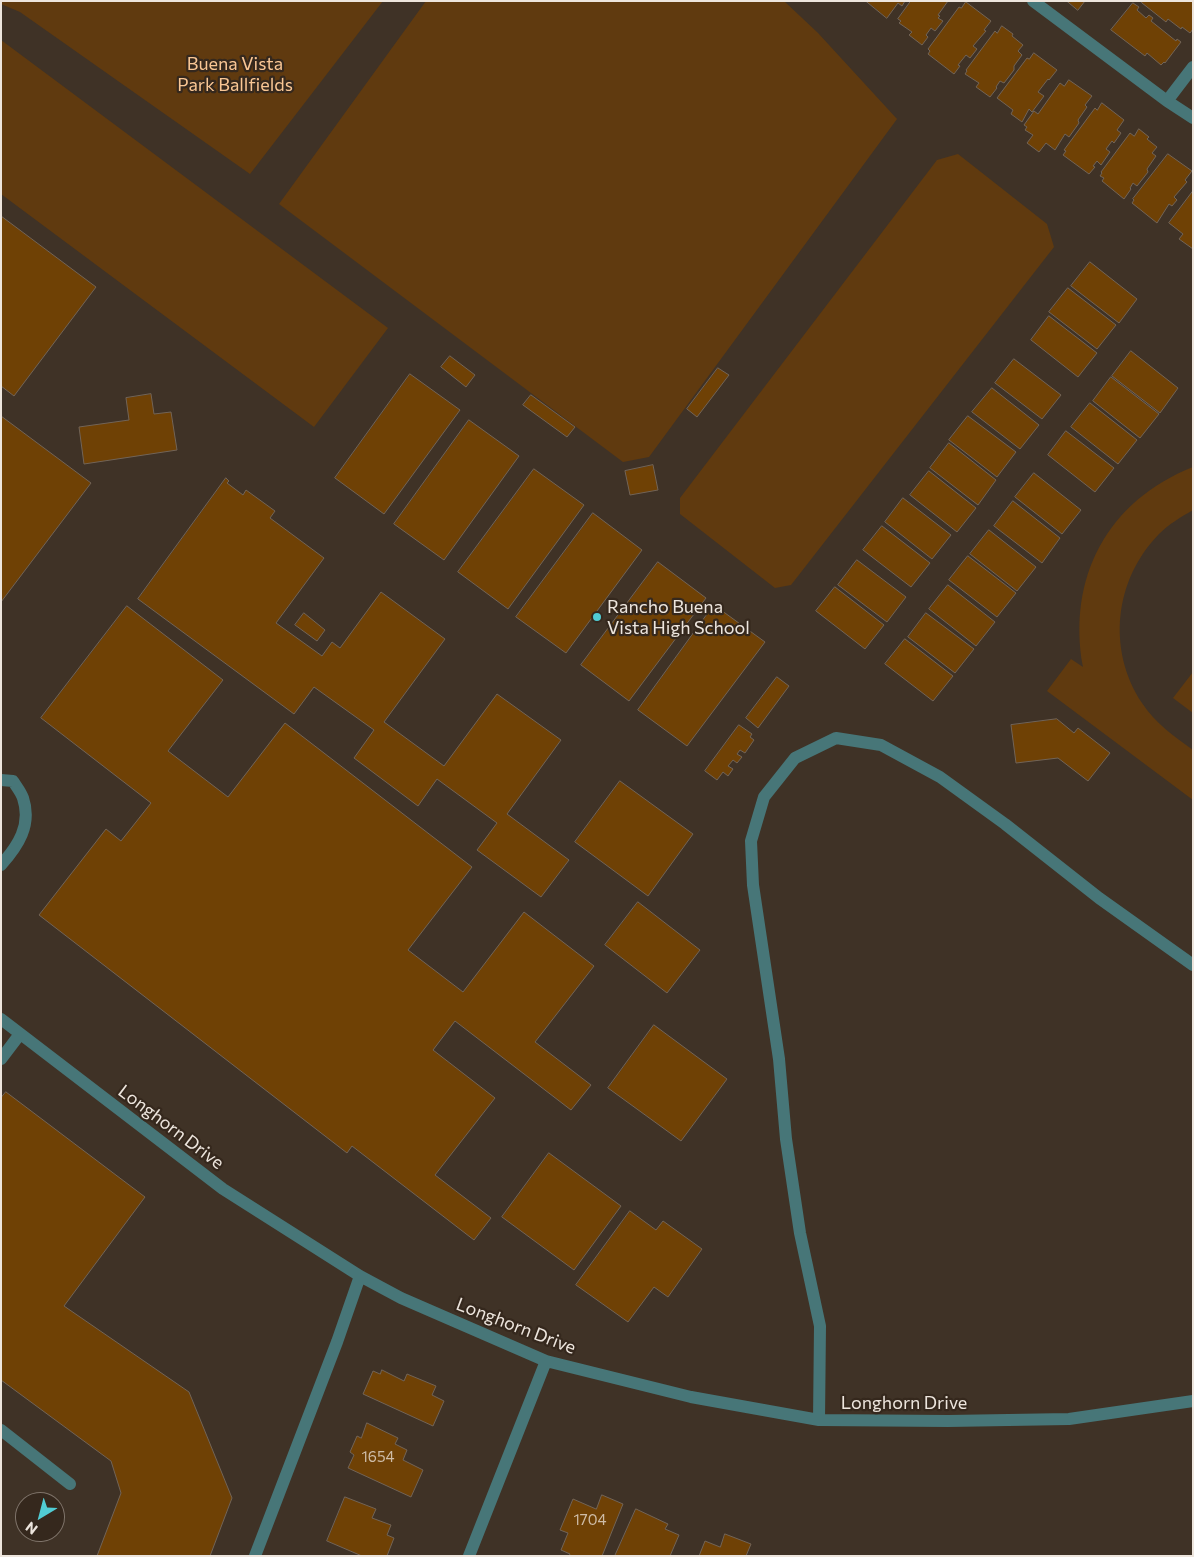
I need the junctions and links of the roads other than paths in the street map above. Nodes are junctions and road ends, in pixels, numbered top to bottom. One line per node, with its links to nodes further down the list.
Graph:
1 (1034, 1): 3 (street)
2 (1193, 67): 3 (street)
3 (1167, 101): 4 (street)
4 (1193, 118)
5 (1, 780): 6 (street)
6 (1, 865)
7 (1193, 965): 14 (street)
8 (1, 1019): 9 (street, Longhorn Drive)
9 (20, 1034): 10 (street); 11 (street, Longhorn Drive)
10 (1, 1059)
11 (360, 1276): 12 (street, Longhorn Drive); 17 (street)
12 (546, 1360): 14 (street, Longhorn Drive); 18 (street)
13 (1193, 1402): 14 (street, Longhorn Drive)
14 (819, 1420)
15 (1, 1430): 16 (street)
16 (70, 1484)
17 (255, 1556)
18 (469, 1556)

